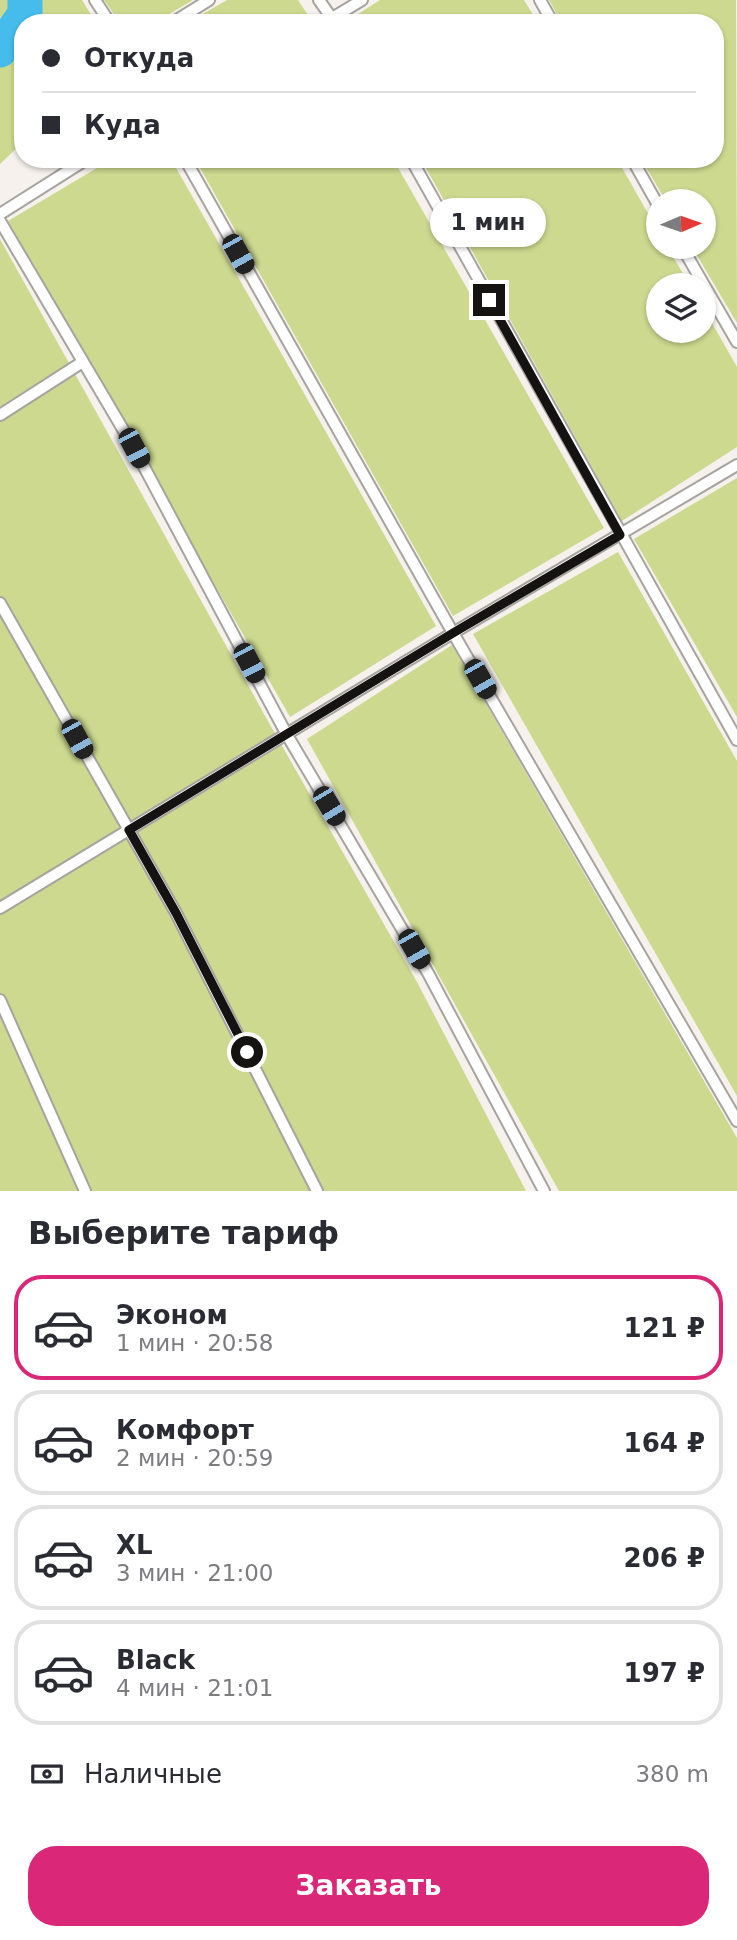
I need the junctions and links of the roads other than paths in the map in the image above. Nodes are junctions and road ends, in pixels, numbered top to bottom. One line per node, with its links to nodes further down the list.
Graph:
1 (209, 0): 3 (lane)
2 (362, 0): 4 (lane)
3 (186, 14)
4 (341, 14)
5 (73, 168): 10 (lane)
6 (190, 168): 19 (lane)
7 (416, 168): 17 (lane)
8 (637, 168): 9 (lane)
9 (649, 189)
10 (0, 214)
11 (0, 221): 14 (lane)
12 (689, 259): 13 (lane)
13 (737, 342)
14 (81, 363): 15 (lane); 20 (lane)
15 (0, 415)
16 (737, 465): 17 (lane)
17 (620, 535): 19 (lane); 21 (lane)
18 (0, 603): 22 (lane)
19 (453, 633): 20 (lane); 25 (lane)
20 (287, 734): 22 (lane); 28 (lane)
21 (737, 740)
22 (129, 830): 23 (lane); 27 (lane)
23 (0, 908)
24 (0, 1000): 26 (lane)
25 (737, 1121)
26 (85, 1191)
27 (317, 1191)
28 (544, 1191)

